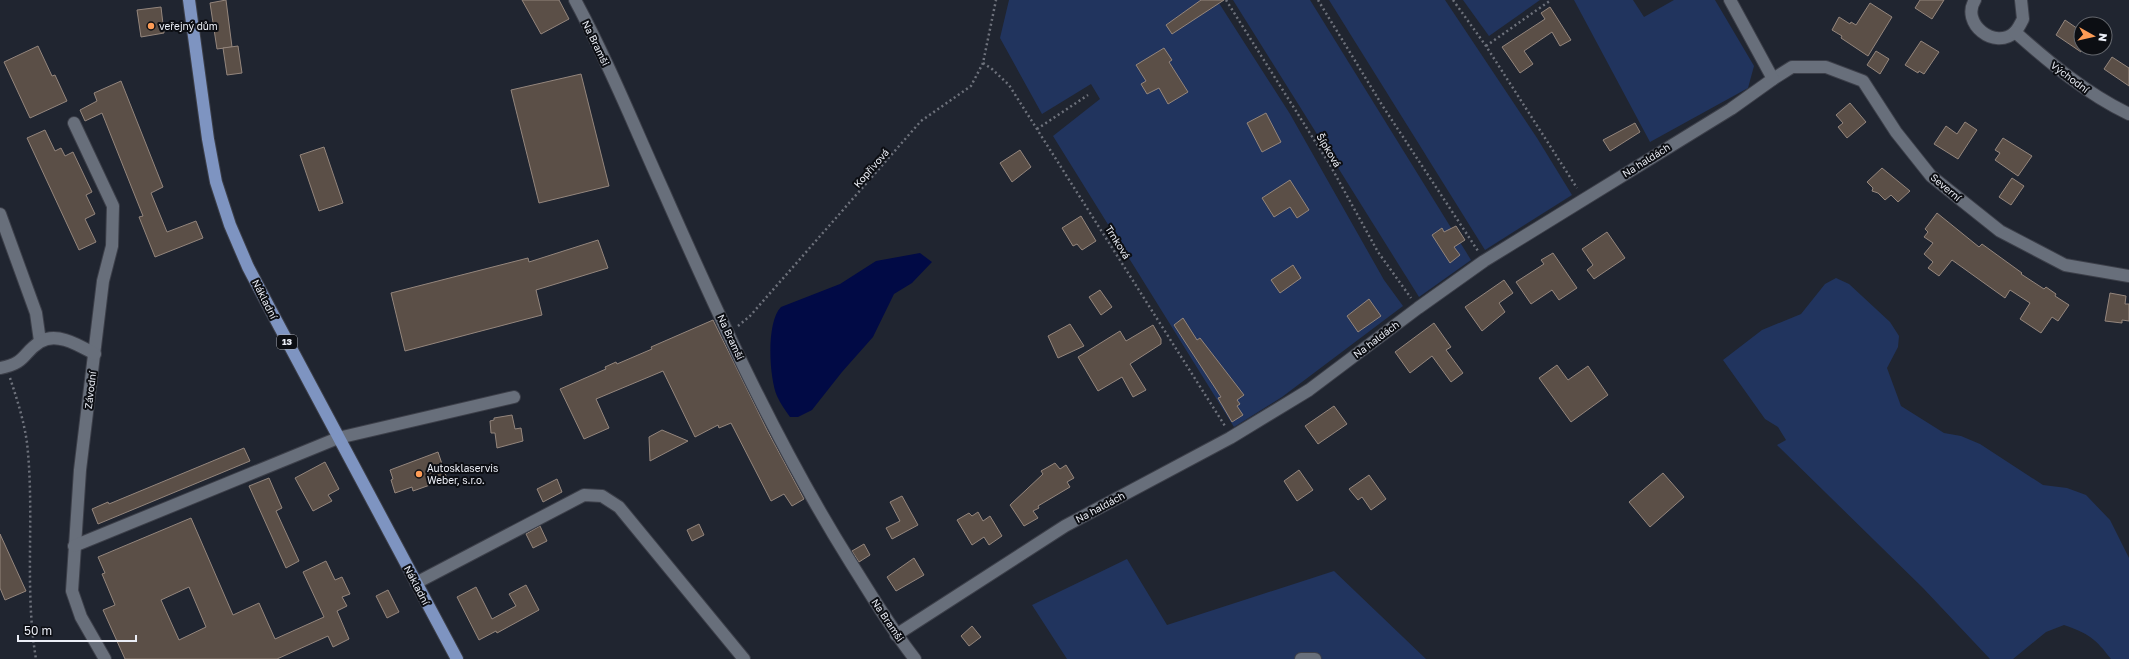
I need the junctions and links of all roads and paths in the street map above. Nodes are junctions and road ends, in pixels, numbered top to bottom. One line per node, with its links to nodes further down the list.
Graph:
1 (189, 0): 29 (main road, Nákladní / 13)
2 (575, 0): 24 (street, Na Bramši)
3 (996, 0): 13 (path, Kopřivová)
4 (1226, 0): 23 (path, Šípková)
5 (1318, 0): 21 (path)
6 (1454, 0): 12 (path)
7 (1551, 0): 12 (path)
8 (1730, 0): 14 (street)
9 (1975, 0): 11 (street)
10 (2021, 0): 11 (street)
11 (2015, 32): 16 (street, Východní)
12 (1486, 46): 19 (path)
13 (982, 64): 18 (path, Trnková); 24 (path, Kopřivová)
14 (1773, 79): 19 (street, Na haldách); 22 (street, Severní)
15 (1088, 95): 18 (path)
16 (2129, 114)
17 (74, 123): 26 (street, Závodní)
18 (1037, 129): 30 (path, Trnková)
19 (1584, 198): 21 (street, Na haldách)
20 (0, 214): 25 (street)
21 (1484, 261): 23 (street, Na haldách)
22 (2129, 276)
23 (1418, 308): 30 (street, Na haldách)
24 (729, 334): 33 (street, Na Bramši)
25 (40, 341): 26 (street); 27 (street)
26 (95, 354): 31 (street, Závodní)
27 (3, 368): 34 (path)
28 (514, 398): 29 (street)
29 (338, 438): 31 (street); 32 (main road, Nákladní / 13)
30 (1230, 438): 33 (street, Na haldách)
31 (74, 546): 35 (street, Závodní)
32 (416, 583): 36 (main road, Nákladní / 13); 37 (street)
33 (896, 635): 38 (street, Na Bramši)
34 (36, 659)
35 (105, 659)
36 (457, 659)
37 (744, 659)
38 (915, 659)
39 (1301, 659): 40 (street)
40 (1315, 659)

